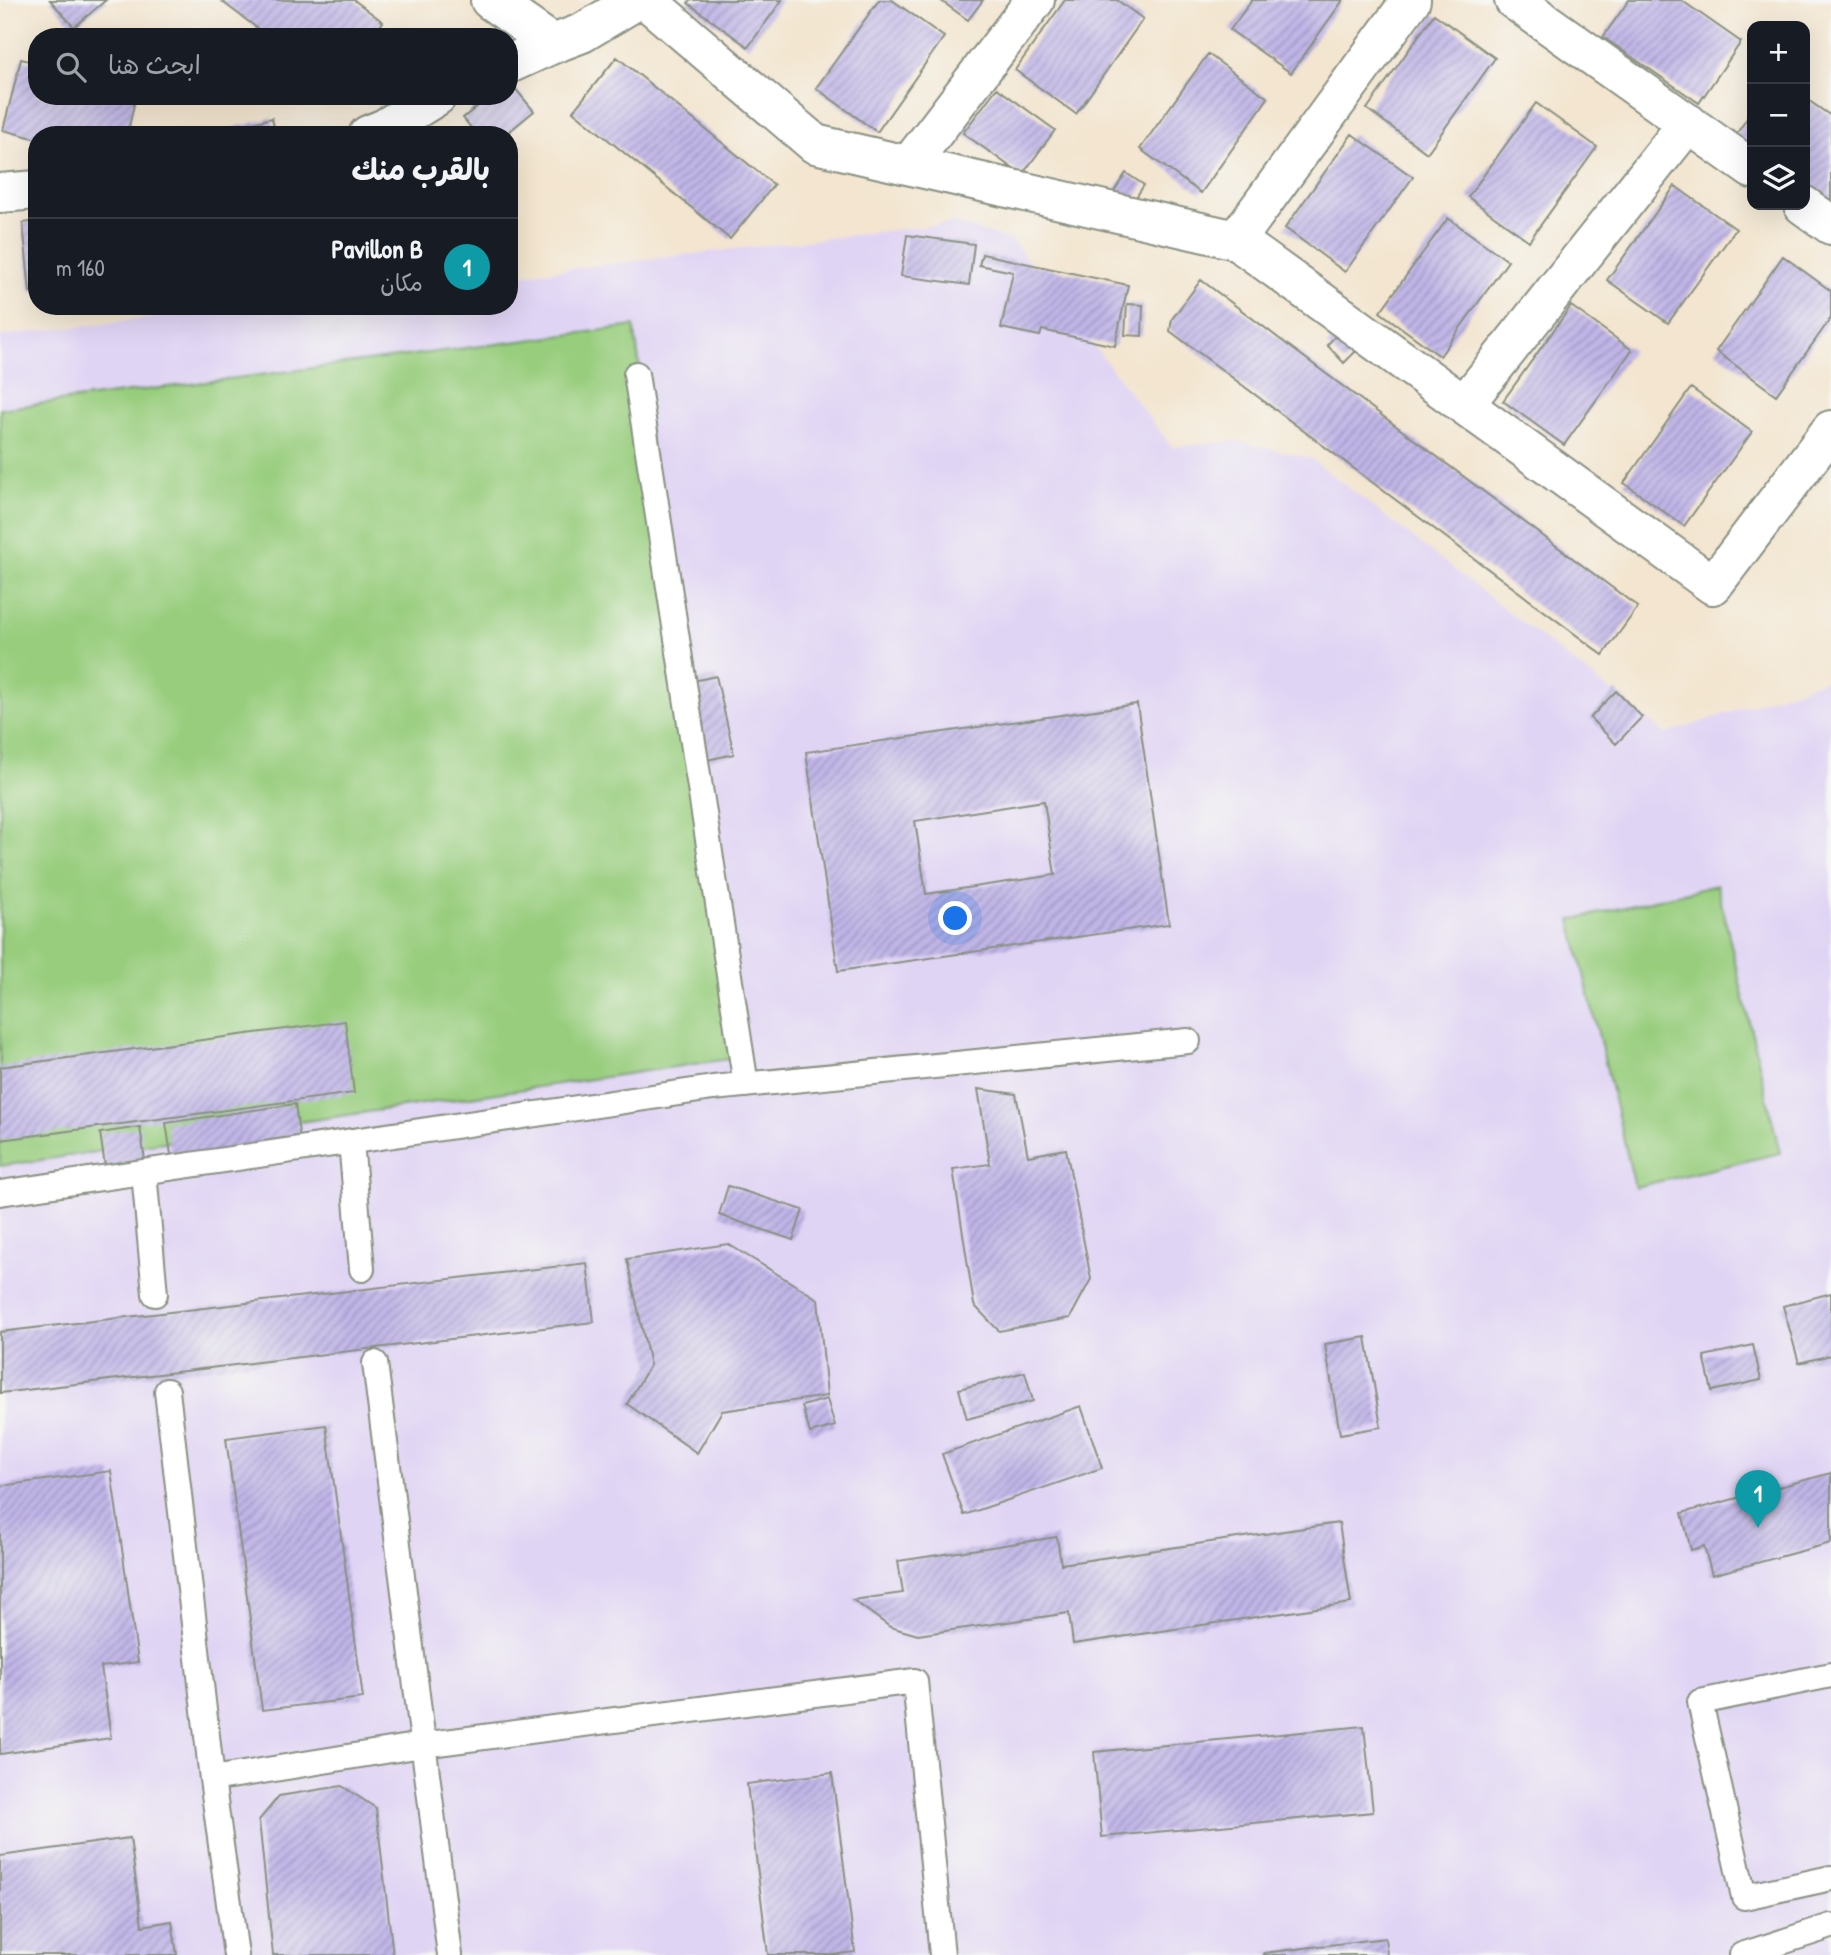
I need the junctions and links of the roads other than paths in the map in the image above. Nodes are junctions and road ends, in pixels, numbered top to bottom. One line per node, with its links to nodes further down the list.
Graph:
1 (490, 0): 7 (street)
2 (637, 0): 7 (street)
3 (646, 0): 12 (street)
4 (1035, 0): 12 (street)
5 (1411, 0): 18 (street)
6 (1514, 0): 10 (street)
7 (553, 44): 8 (street)
8 (518, 60)
9 (422, 105): 11 (street)
10 (1688, 123): 13 (street); 20 (street)
11 (388, 126)
12 (909, 165): 18 (street)
13 (1747, 165)
14 (28, 191): 15 (street)
15 (0, 193)
16 (1810, 210): 17 (street)
17 (1831, 225)
18 (1236, 240): 20 (street)
19 (636, 374): 23 (lane)
20 (1464, 405): 21 (street)
21 (1831, 430)
22 (1188, 1041): 23 (lane)
23 (747, 1085): 24 (lane)
24 (351, 1141): 25 (lane); 27 (lane)
25 (144, 1172): 26 (lane); 28 (lane)
26 (0, 1193)
27 (362, 1269)
28 (155, 1294)
29 (375, 1363): 32 (lane)
30 (167, 1391): 33 (lane)
31 (1831, 1675): 34 (lane)
32 (422, 1745): 33 (lane); 37 (lane); 38 (lane)
33 (212, 1779): 36 (lane)
34 (1831, 1878)
35 (1831, 1926): 39 (lane)
36 (236, 1955)
37 (450, 1955)
38 (942, 1955)
39 (1742, 1955)

